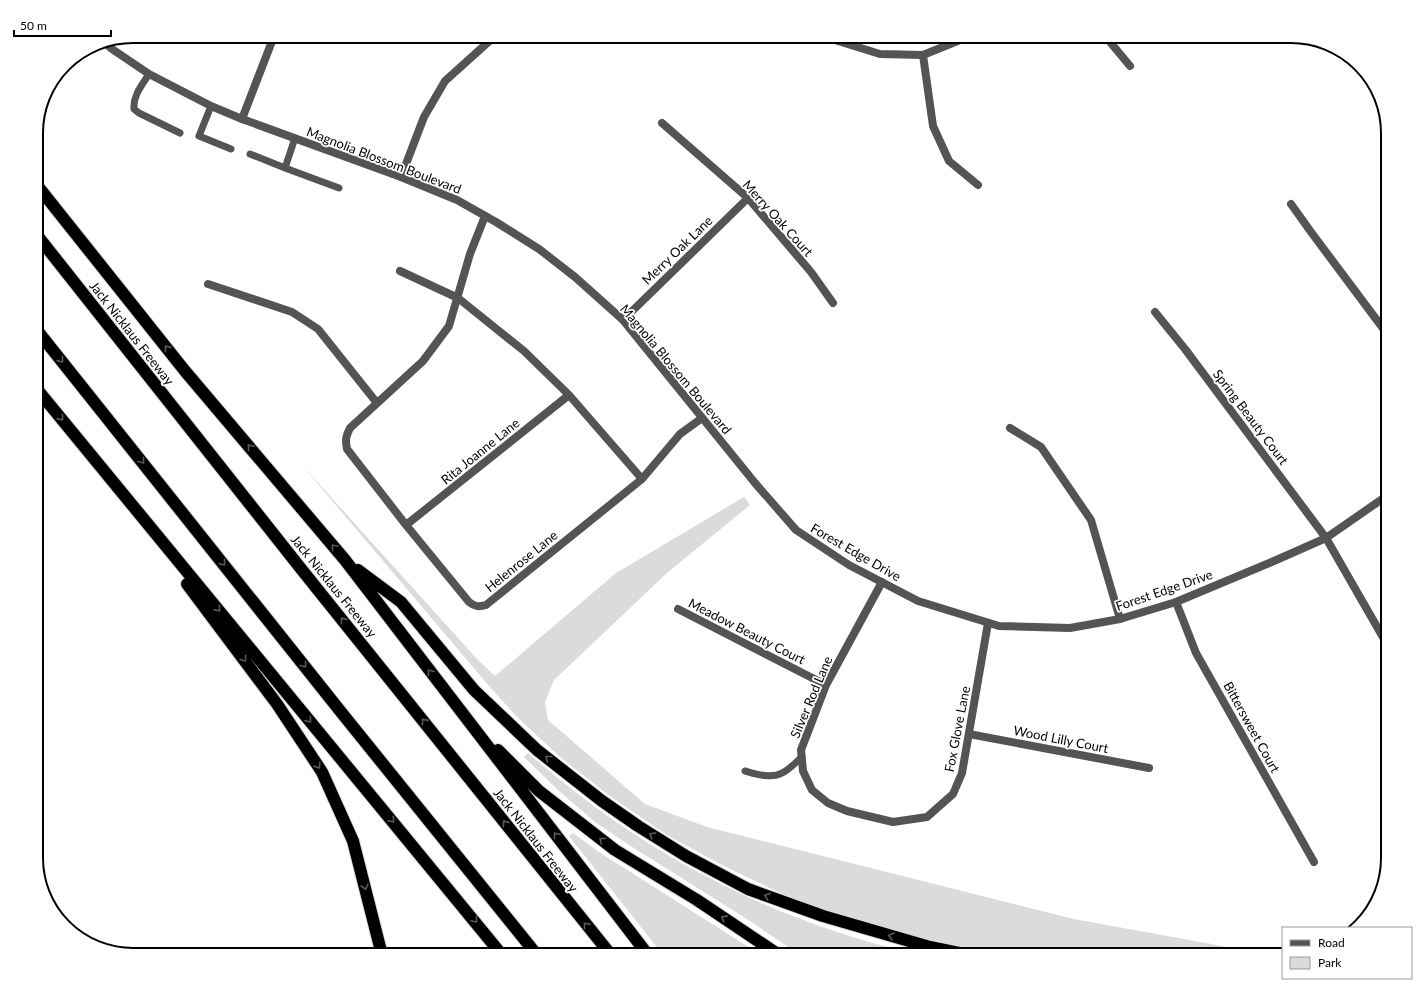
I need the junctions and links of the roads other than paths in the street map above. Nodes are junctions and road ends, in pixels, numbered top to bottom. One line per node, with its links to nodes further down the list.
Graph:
1 (271, 43): 11 (street)
2 (487, 43): 18 (street)
3 (844, 43): 7 (street)
4 (952, 43): 7 (street)
5 (1111, 43): 8 (street)
6 (109, 46): 9 (street, Magnolia Blossom Boulevard)
7 (922, 55): 19 (street)
8 (1130, 66)
9 (149, 74): 10 (street, Magnolia Blossom Boulevard); 13 (lane)
10 (211, 106): 11 (street, Magnolia Blossom Boulevard); 15 (lane)
11 (242, 119): 14 (street, Magnolia Blossom Boulevard)
12 (662, 123): 22 (street, Merry Oak Court)
13 (180, 134)
14 (295, 138): 17 (lane); 18 (street, Magnolia Blossom Boulevard)
15 (231, 149)
16 (250, 154): 17 (lane)
17 (285, 168): 20 (lane)
18 (401, 177): 24 (street, Magnolia Blossom Boulevard)
19 (978, 185)
20 (339, 188)
21 (43, 193): 45 (highway, one-way to 21)
22 (748, 198): 29 (street, Merry Oak Court); 31 (street, Merry Oak Lane)
23 (1291, 204): 32 (street)
24 (485, 216): 28 (street, Helenrose Lane); 31 (street, Magnolia Blossom Boulevard)
25 (43, 243): 63 (highway, Jack Nicklaus Freeway, one-way to 25)
26 (400, 271): 28 (street)
27 (208, 284): 36 (street)
28 (458, 298): 34 (street); 36 (street, Helenrose Lane)
29 (833, 303)
30 (1155, 312): 44 (street, Spring Beauty Court)
31 (623, 320): 37 (street, Magnolia Blossom Boulevard)
32 (1381, 326)
33 (43, 338): 62 (highway, one-way to 62)
34 (569, 395): 40 (street); 43 (street, Rita Joanne Lane)
35 (43, 397): 39 (highway, one-way to 39)
36 (377, 403): 43 (street, Helenrose Lane)
37 (702, 418): 40 (street, Helenrose Lane); 41 (street, Magnolia Blossom Boulevard)
38 (1010, 428): 49 (street)
39 (86, 449): 60 (highway, one-way to 60); 61 (highway, one-way to 61)
40 (642, 480): 43 (street, Helenrose Lane)
41 (755, 483): 46 (street, Forest Edge Drive)
42 (1381, 500): 44 (street, Forest Edge Drive)
43 (406, 525)
44 (1326, 538): 47 (street, Forest Edge Drive); 51 (street, Spring Beauty Court)
45 (345, 560): 53 (highway, one-way to 45); 66 (highway, one-way to 45)
46 (882, 582): 50 (street, Forest Edge Drive); 52 (street, Silver Rod Lane)
47 (1176, 602): 49 (street, Forest Edge Drive); 59 (street, Bittersweet Court)
48 (678, 609): 52 (street, Meadow Beauty Court)
49 (1120, 619): 50 (street, Forest Edge Drive)
50 (988, 623): 54 (street, Fox Glove Lane)
51 (1381, 634)
52 (826, 685): 55 (street, Silver Rod Lane)
53 (462, 714): 64 (highway, one-way to 53); 65 (highway, one-way to 53)
54 (969, 734): 56 (street, Wood Lilly Court); 58 (street, Fox Glove Lane)
55 (802, 757): 57 (lane); 58 (street, Silver Rod Lane)
56 (1149, 768)
57 (745, 772)
58 (893, 822)
59 (1314, 862)
60 (380, 948)
61 (496, 948)
62 (532, 948)
63 (605, 948)
64 (643, 948)
65 (769, 948)
66 (935, 948)

